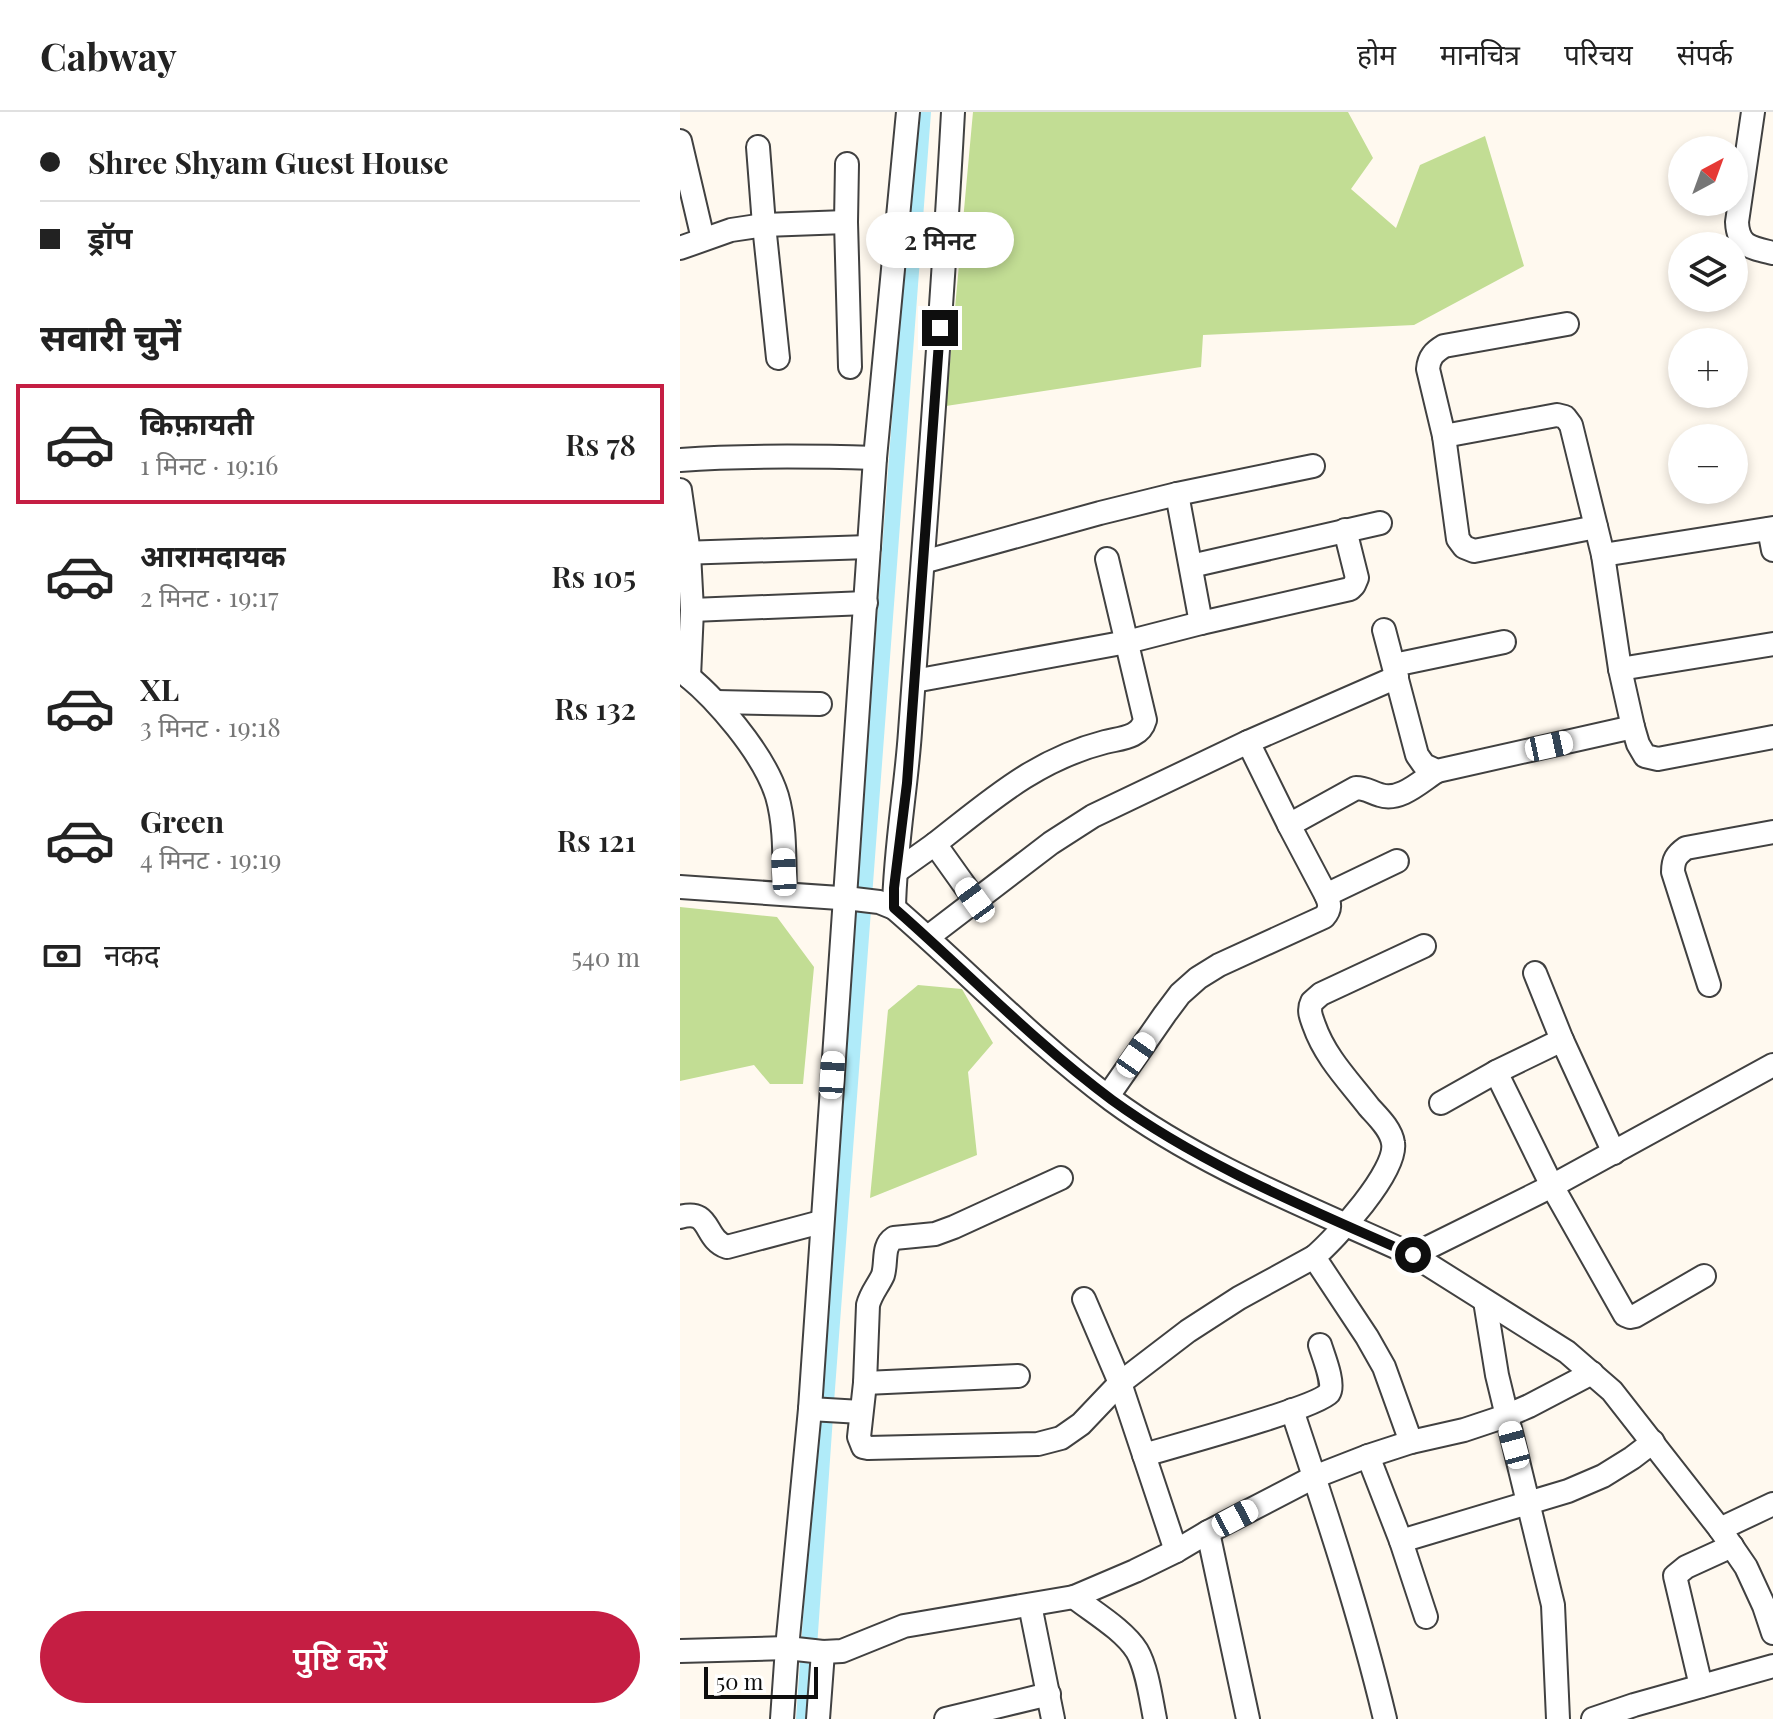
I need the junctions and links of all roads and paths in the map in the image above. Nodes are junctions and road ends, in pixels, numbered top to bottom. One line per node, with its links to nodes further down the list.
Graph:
1 (908, 112): 16 (street)
2 (953, 112): 29 (street)
3 (1753, 112): 11 (street)
4 (680, 141): 9 (street)
5 (758, 147): 8 (street)
6 (847, 164): 7 (street)
7 (846, 222): 8 (street); 14 (street)
8 (764, 225): 9 (street); 13 (street)
9 (703, 239): 10 (street)
10 (680, 248)
11 (1773, 253)
12 (1567, 324): 15 (street)
13 (778, 358)
14 (850, 367)
15 (1444, 436): 22 (street); 22 (street)
16 (875, 458): 17 (street); 25 (street)
17 (680, 460)
18 (1313, 466): 20 (street)
19 (680, 490): 26 (street)
20 (1177, 494): 29 (street); 30 (street)
21 (1380, 523): 23 (street)
22 (1596, 527): 27 (street)
23 (1345, 530): 30 (street); 33 (street)
24 (1772, 536): 27 (street)
25 (869, 547): 26 (street); 31 (street)
26 (685, 553): 32 (street)
27 (1603, 555): 38 (street)
28 (1107, 559): 35 (street)
29 (923, 562): 41 (street)
30 (1191, 566): 33 (street)
31 (866, 603): 32 (street); 56 (street)
32 (692, 610): 40 (street)
33 (1201, 623): 35 (street)
34 (1384, 630): 39 (street)
35 (1127, 642): 41 (street); 50 (street)
36 (1504, 642): 39 (street)
37 (1773, 644): 38 (street)
38 (1620, 669): 44 (street)
39 (1396, 671): 46 (street); 47 (street)
40 (684, 673): 42 (street)
41 (914, 681): 52 (street)
42 (716, 702): 43 (street); 54 (street)
43 (820, 704)
44 (1633, 727): 45 (street); 47 (street)
45 (1773, 737)
46 (1248, 742): 48 (street); 57 (street)
47 (1437, 771): 48 (street)
48 (1289, 825): 55 (street)
49 (1773, 832): 62 (street)
50 (935, 844): 52 (street); 57 (street)
51 (1397, 861): 55 (street)
52 (897, 871): 58 (street)
53 (680, 887): 54 (street)
54 (785, 894): 56 (street)
55 (1326, 895): 66 (street)
56 (850, 899): 58 (street); 72 (street)
57 (975, 900): 59 (street)
58 (886, 905): 59 (street)
59 (928, 937): 66 (street)
60 (1424, 946): 73 (street)
61 (1535, 973): 63 (street)
62 (1709, 985)
63 (1562, 1040): 65 (street); 68 (street)
64 (1773, 1065): 68 (street)
65 (1496, 1072): 67 (street); 70 (street)
66 (1108, 1096): 73 (street)
67 (1441, 1103)
68 (1614, 1153): 70 (street)
69 (1061, 1178): 82 (street)
70 (1552, 1186): 74 (street); 76 (street)
71 (680, 1217): 72 (street)
72 (821, 1222): 84 (street)
73 (1346, 1224): 74 (street); 75 (street)
74 (1413, 1255): 78 (street)
75 (1314, 1257): 83 (street); 88 (street)
76 (1704, 1276)
77 (1084, 1299): 83 (street)
78 (1485, 1301): 80 (street); 87 (street)
79 (1320, 1345): 85 (street)
80 (1592, 1373): 87 (street); 89 (street)
81 (1018, 1376): 82 (street)
82 (865, 1383): 86 (street)
83 (1120, 1383): 86 (street); 90 (street)
84 (815, 1410): 86 (street); 104 (street)
85 (1292, 1410): 90 (street); 92 (street)
86 (852, 1412)
87 (1506, 1416): 88 (street); 93 (street)
88 (1411, 1442): 91 (street)
89 (1653, 1442): 93 (street); 96 (street)
90 (1144, 1455): 98 (street)
91 (1368, 1456): 92 (street); 97 (street)
92 (1314, 1477): 95 (street); 116 (street)
93 (1529, 1504): 97 (street); 117 (street)
94 (1773, 1504): 96 (street)
95 (1208, 1532): 98 (street); 111 (street)
96 (1726, 1538): 101 (street); 108 (street)
97 (1401, 1541): 102 (street)
98 (1176, 1551): 99 (street)
99 (1074, 1597): 100 (street); 115 (street)
100 (1030, 1605): 106 (street); 109 (street)
101 (1768, 1605): 103 (street)
102 (1426, 1617)
103 (1773, 1633)
104 (791, 1648): 105 (street); 106 (street); 112 (street)
105 (680, 1651)
106 (823, 1652): 113 (street)
107 (1773, 1666): 108 (street)
108 (1701, 1686): 118 (street)
109 (1049, 1694): 110 (street); 114 (street)
110 (955, 1718)
111 (1243, 1718)
112 (782, 1719)
113 (818, 1719)
114 (1053, 1719)
115 (1155, 1719)
116 (1385, 1719)
117 (1558, 1719)
118 (1593, 1719)

